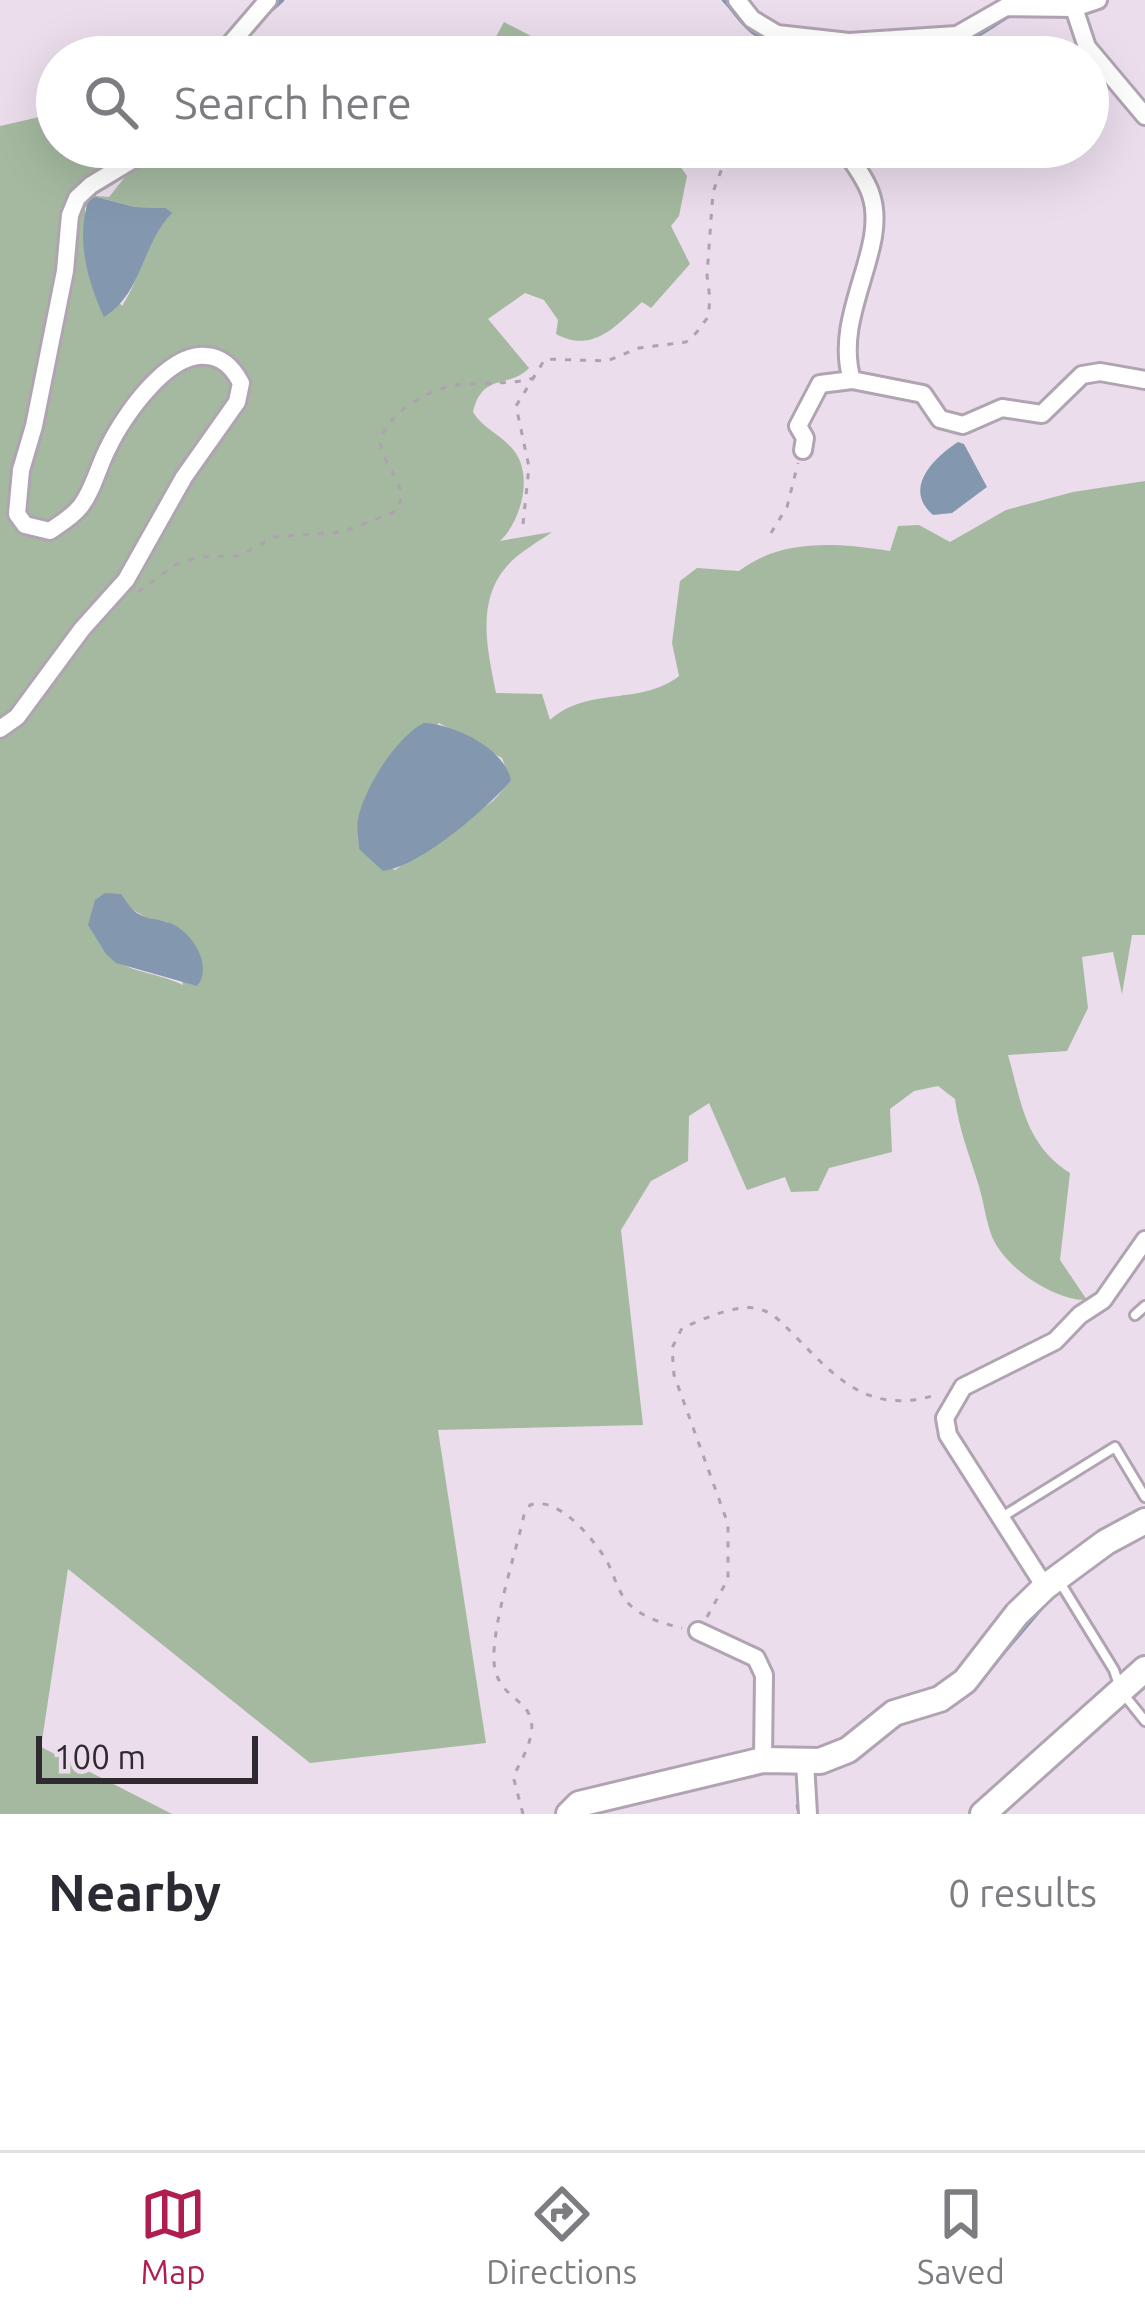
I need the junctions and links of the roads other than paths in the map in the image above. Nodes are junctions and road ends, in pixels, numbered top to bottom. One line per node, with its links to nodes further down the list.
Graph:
1 (268, 0): 5 (street)
2 (736, 0): 6 (street)
3 (1098, 0): 4 (street)
4 (1075, 13): 7 (street); 8 (street)
5 (237, 36)
6 (781, 36)
7 (941, 36)
8 (1083, 36)
9 (1109, 73): 10 (street)
10 (1145, 116)
11 (119, 168): 16 (street)
12 (855, 168): 13 (street)
13 (852, 380): 14 (street); 15 (street)
14 (1145, 380)
15 (803, 450)
16 (0, 729)
17 (1145, 1240): 21 (street)
18 (1145, 1306): 19 (lane)
19 (1135, 1315)
20 (1145, 1497): 21 (lane)
21 (1000, 1518): 23 (street)
22 (1145, 1521): 23 (main road)
23 (1058, 1585): 26 (lane); 29 (main road)
24 (698, 1631): 28 (street)
25 (1145, 1669): 26 (main road)
26 (1121, 1691): 27 (lane); 32 (main road)
27 (1145, 1721)
28 (763, 1760): 29 (main road); 30 (main road)
29 (805, 1762): 31 (street)
30 (569, 1814)
31 (808, 1814)
32 (983, 1814)

